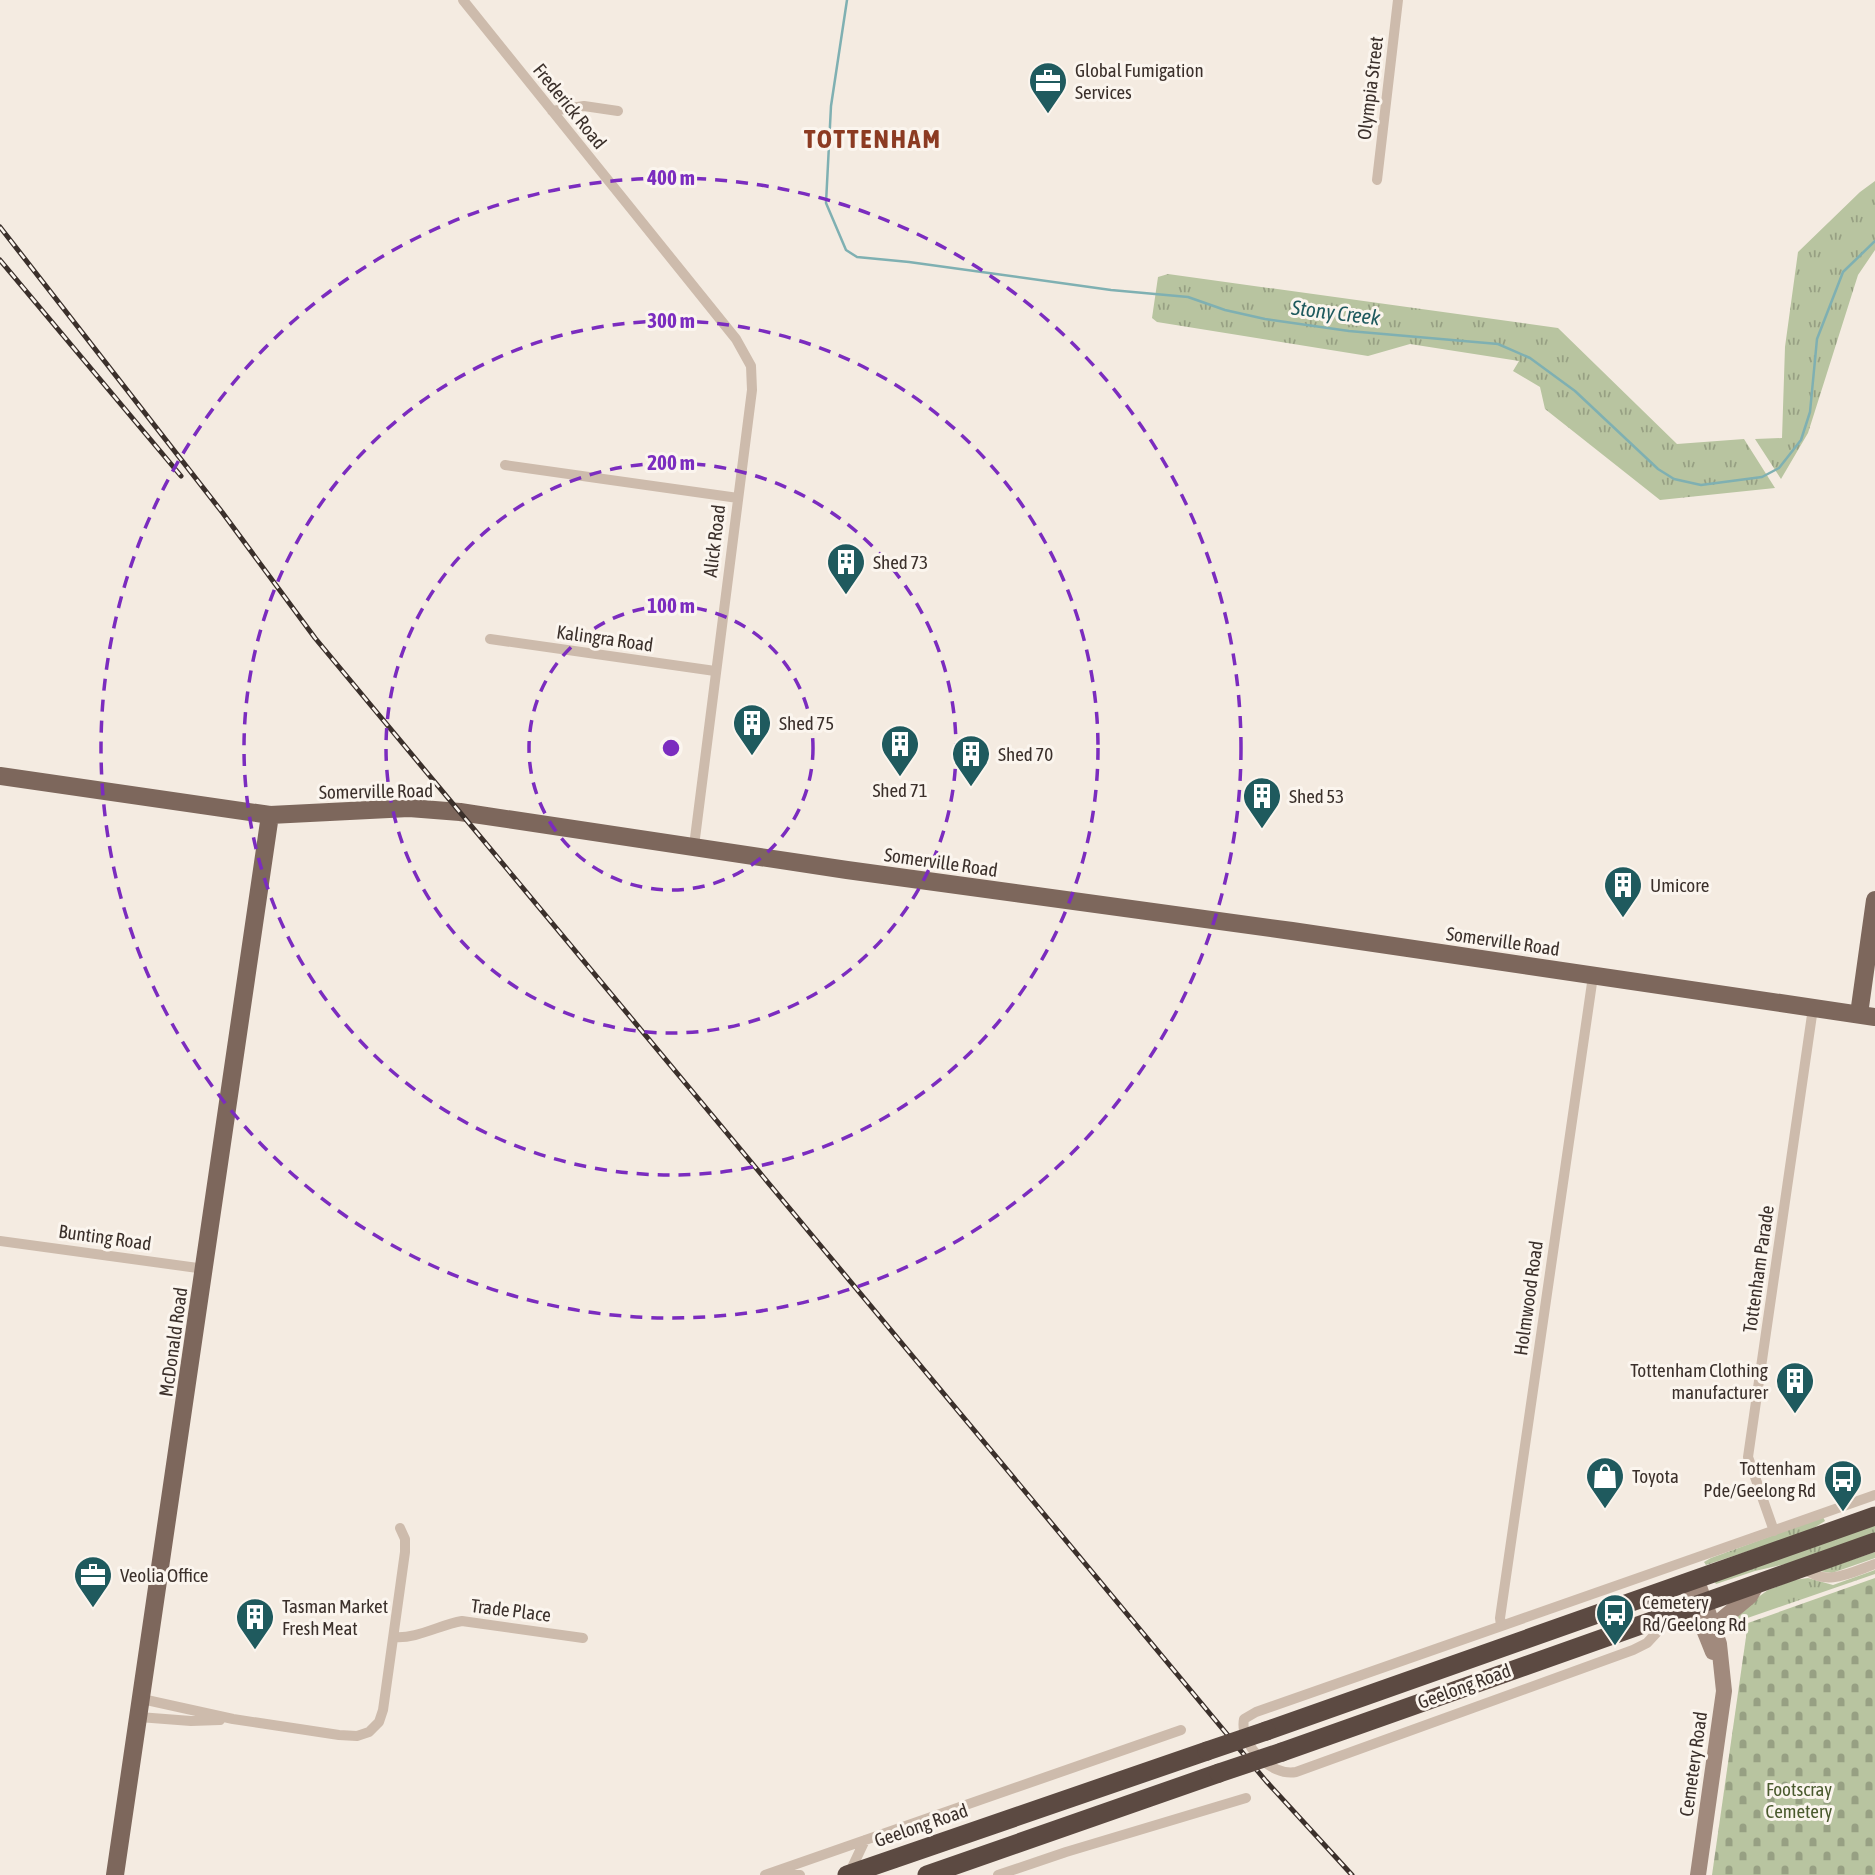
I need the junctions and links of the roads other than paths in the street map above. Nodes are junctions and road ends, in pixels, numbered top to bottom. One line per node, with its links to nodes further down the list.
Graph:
1 (463, 0): 3 (street, Frederick Road)
2 (1398, 0): 5 (street, Olympia Street)
3 (552, 111): 4 (street); 6 (street, Frederick Road)
4 (618, 111)
5 (1377, 180)
6 (751, 366): 8 (street, Alick Road)
7 (505, 465): 8 (street)
8 (738, 498): 10 (street, Alick Road)
9 (490, 639): 10 (street, Kalingra Road)
10 (715, 671): 13 (street, Alick Road)
11 (0, 776): 12 (main road, Somerville Road)
12 (270, 815): 13 (main road, Somerville Road); 19 (main road, McDonald Road)
13 (694, 846): 15 (main road, Somerville Road)
14 (1875, 900): 17 (main road)
15 (1593, 976): 16 (main road, Somerville Road); 32 (street, Holmwood Road)
16 (1813, 1007): 17 (main road, Somerville Road); 23 (street, Tottenham Parade)
17 (1867, 1016)
18 (0, 1241): 19 (street, Bunting Road)
19 (205, 1269): 37 (main road, McDonald Road)
20 (1875, 1495): 23 (street, Geelong Road)
21 (1875, 1516): 27 (highway, Geelong Road)
22 (400, 1528): 34 (street)
23 (1774, 1531): 27 (street, Geelong Road)
24 (1875, 1542): 26 (highway, Geelong Road)
25 (1875, 1564): 26 (street)
26 (1803, 1568): 28 (highway, Geelong Road)
27 (1687, 1575): 29 (street, Geelong Road); 30 (street, Cemetery Road); 31 (highway, Geelong Road)
28 (1757, 1584): 30 (highway, Geelong Road); 33 (street)
29 (1574, 1600): 31 (street); 32 (street, Geelong Road)
30 (1691, 1608): 32 (street, Geelong Road); 33 (street, Cemetery Road); 36 (street, Cemetery Road); 48 (highway, Geelong Road, bridge)
31 (1595, 1614): 47 (highway, Geelong Road, bridge)
32 (1501, 1625)
33 (1714, 1626): 36 (street, Cemetery Road)
34 (394, 1637): 35 (street, Trade Place); 39 (street)
35 (583, 1637)
36 (1719, 1659): 50 (street, Cemetery Road)
37 (142, 1699): 38 (main road, McDonald Road); 39 (street)
38 (139, 1717): 39 (street); 44 (main road, McDonald Road)
39 (233, 1719)
40 (1181, 1730): 42 (street, Geelong Road)
41 (1245, 1798): 49 (street)
42 (865, 1840): 43 (street, Geelong Road); 47 (street, Geelong Road)
43 (776, 1871): 45 (street, Geelong Road); 46 (street, Geelong Road)
44 (115, 1875)
45 (765, 1875)
46 (800, 1875)
47 (848, 1875)
48 (927, 1875)
49 (998, 1875)
50 (1698, 1875)

